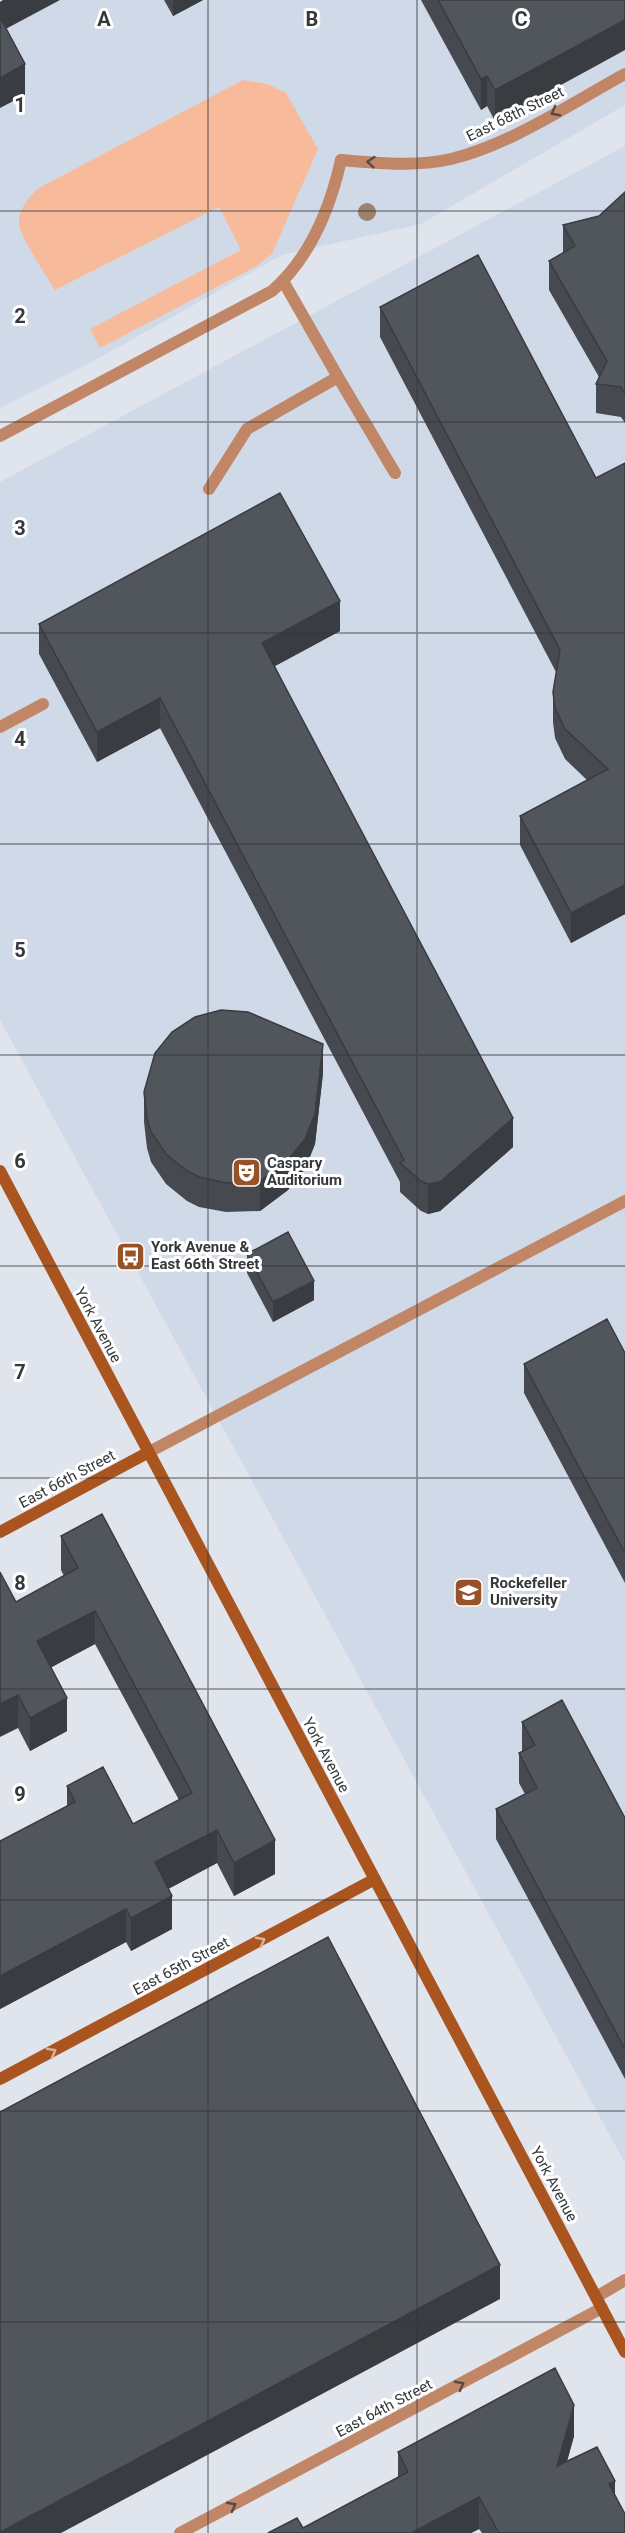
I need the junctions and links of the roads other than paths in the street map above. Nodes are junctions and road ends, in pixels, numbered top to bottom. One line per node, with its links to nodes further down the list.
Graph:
1 (625, 74): 2 (street, East 68th Street, one-way to 2)
2 (283, 281): 3 (street); 4 (street)
3 (338, 377): 5 (street); 6 (street)
4 (0, 436)
5 (395, 473)
6 (210, 489)
7 (43, 704): 8 (street)
8 (0, 727)
9 (0, 1171): 11 (main road, York Avenue)
10 (625, 1201): 11 (street)
11 (149, 1452): 12 (main road, East 66th Street); 13 (main road, York Avenue)
12 (0, 1532)
13 (375, 1880): 14 (main road, East 65th Street, one-way to 13); 16 (main road, York Avenue)
14 (0, 2079)
15 (625, 2280): 16 (street, East 64th Street)
16 (599, 2302): 17 (main road, York Avenue); 18 (street, East 64th Street, one-way to 16)
17 (625, 2352)
18 (180, 2533)

